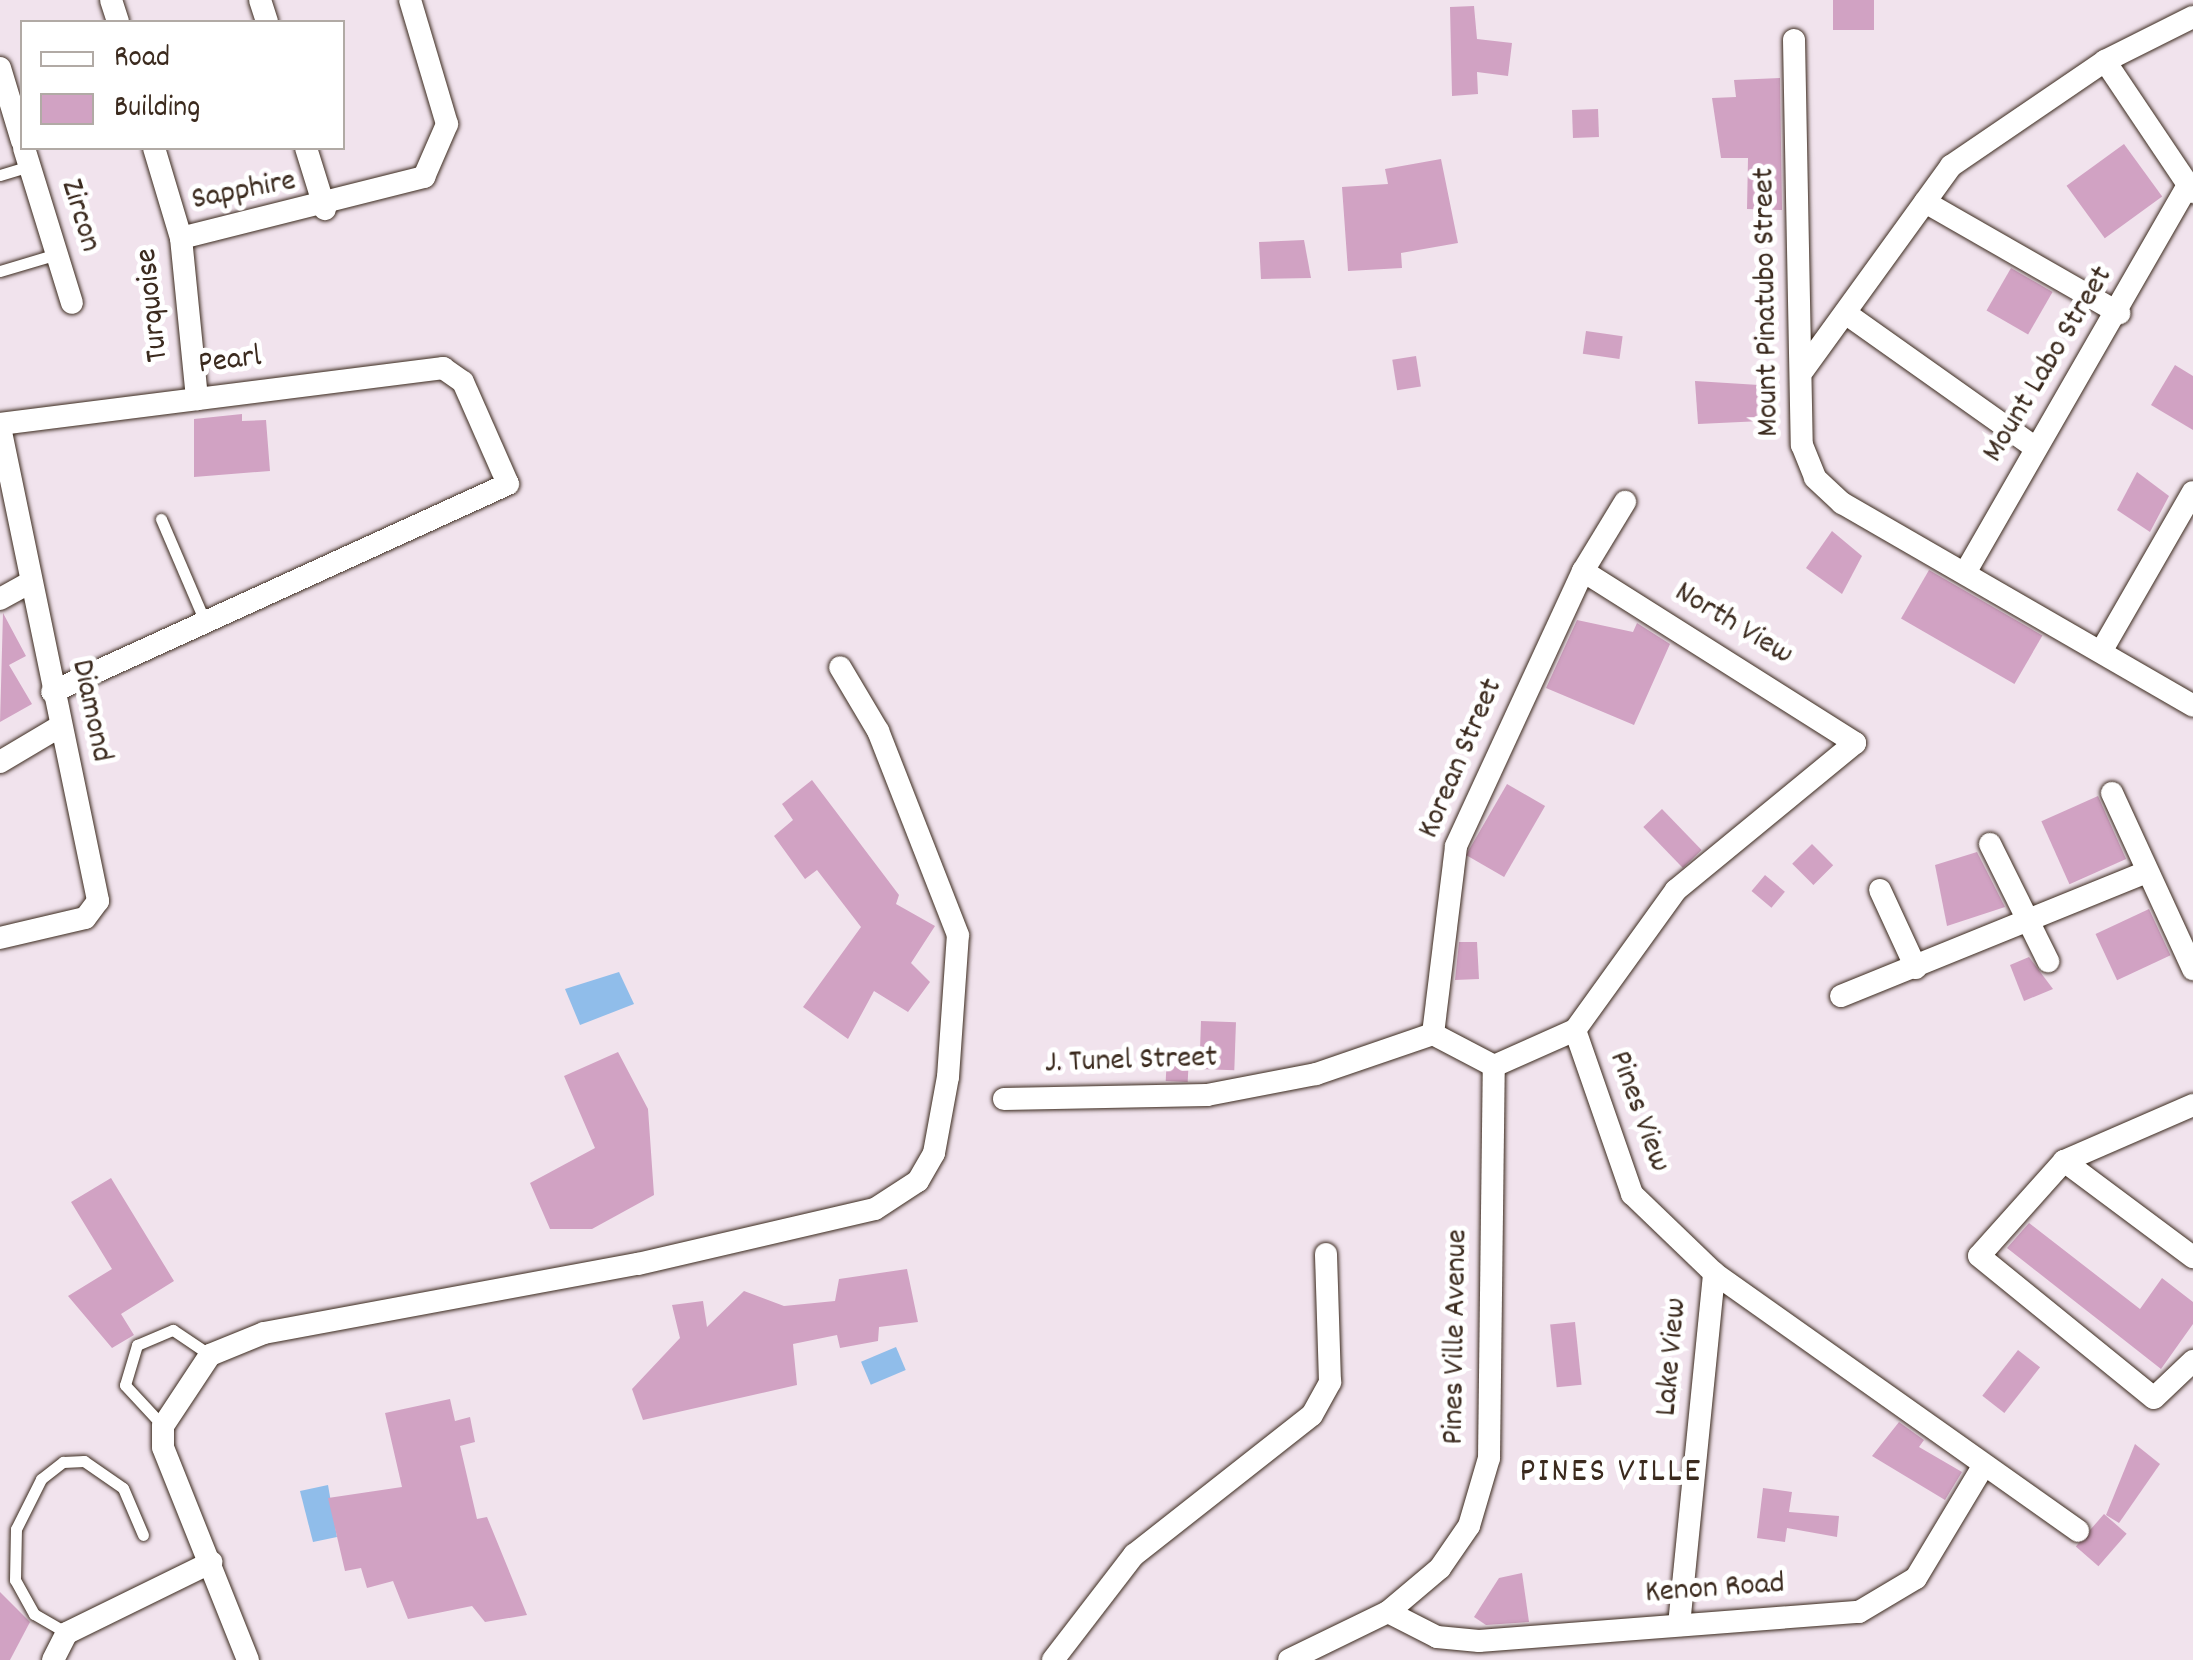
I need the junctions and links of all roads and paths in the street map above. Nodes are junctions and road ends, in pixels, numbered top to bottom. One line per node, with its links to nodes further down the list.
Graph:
1 (410, 0): 13 (street, Sapphire)
2 (2193, 17): 4 (street)
3 (1794, 40): 20 (street, Mount Pinatubo Street)
4 (2106, 61): 11 (street); 12 (street)
5 (0, 68): 6 (street, Zircon)
6 (20, 132)
7 (155, 150): 14 (street, Turquoise)
8 (307, 150): 13 (street)
9 (26, 151): 10 (lane); 15 (street, Zircon)
10 (0, 175)
11 (2190, 190): 18 (street, Mount Labo Street)
12 (1925, 202): 18 (street); 19 (street)
13 (325, 209): 14 (street, Sapphire)
14 (180, 238): 21 (street, Turquoise)
15 (57, 254): 16 (lane); 17 (street, Zircon)
16 (0, 271)
17 (72, 303)
18 (2119, 313): 23 (street, Mount Labo Street)
19 (1848, 315): 20 (street); 23 (street)
20 (1804, 369): 29 (street, Mount Pinatubo Street)
21 (197, 399): 22 (street, Pearl); 32 (street, Pearl)
22 (0, 425): 30 (street, Diamond)
23 (2036, 448): 29 (street, Mount Labo Street)
24 (2193, 492): 27 (street)
25 (1625, 502): 28 (street, Korean Street)
26 (161, 518): 32 (lane)
27 (2184, 527): 33 (street)
28 (1583, 571): 38 (street, North View); 51 (street, Korean Street)
29 (1965, 573): 33 (street, Mount Pinatubo Street)
30 (31, 582): 31 (street); 35 (street, Diamond)
31 (0, 598)
32 (206, 624): 35 (street)
33 (2102, 650): 36 (street, Mount Pinatubo Street)
34 (840, 667): 59 (street)
35 (52, 692): 37 (street, Diamond)
36 (2193, 706)
37 (60, 727): 39 (street); 45 (street, Diamond)
38 (1849, 734): 50 (street, Pines View)
39 (0, 762)
40 (2112, 792): 42 (street)
41 (1990, 844): 44 (street)
42 (2146, 872): 44 (street); 48 (street)
43 (1880, 890): 47 (street)
44 (2026, 920): 46 (street); 47 (street)
45 (0, 938)
46 (2048, 961)
47 (1916, 968): 49 (street)
48 (2193, 969)
49 (1841, 996)
50 (1575, 1030): 52 (street); 58 (street, Pines View)
51 (1432, 1034): 52 (street); 53 (street, J. Tunel Street)
52 (1494, 1066): 66 (street, Pines Ville Avenue)
53 (1004, 1099)
54 (2193, 1105): 55 (street)
55 (2064, 1162): 57 (street); 60 (street)
56 (1326, 1254): 71 (street)
57 (2193, 1257)
58 (1714, 1273): 62 (street, Pines View); 67 (street, Lake View)
59 (210, 1355): 61 (street); 61 (lane)
60 (2193, 1361)
61 (162, 1426): 65 (street)
62 (1981, 1470): 63 (street, Pines View); 67 (street, Kenon Road)
63 (2078, 1531)
64 (142, 1535): 68 (lane)
65 (212, 1562): 68 (street); 70 (street)
66 (1388, 1612): 67 (street, Kenon Road); 72 (street, Pines Ville Avenue)
67 (1679, 1625)
68 (67, 1633): 69 (street)
69 (53, 1660)
70 (248, 1660)
71 (1054, 1660)
72 (1289, 1660)

